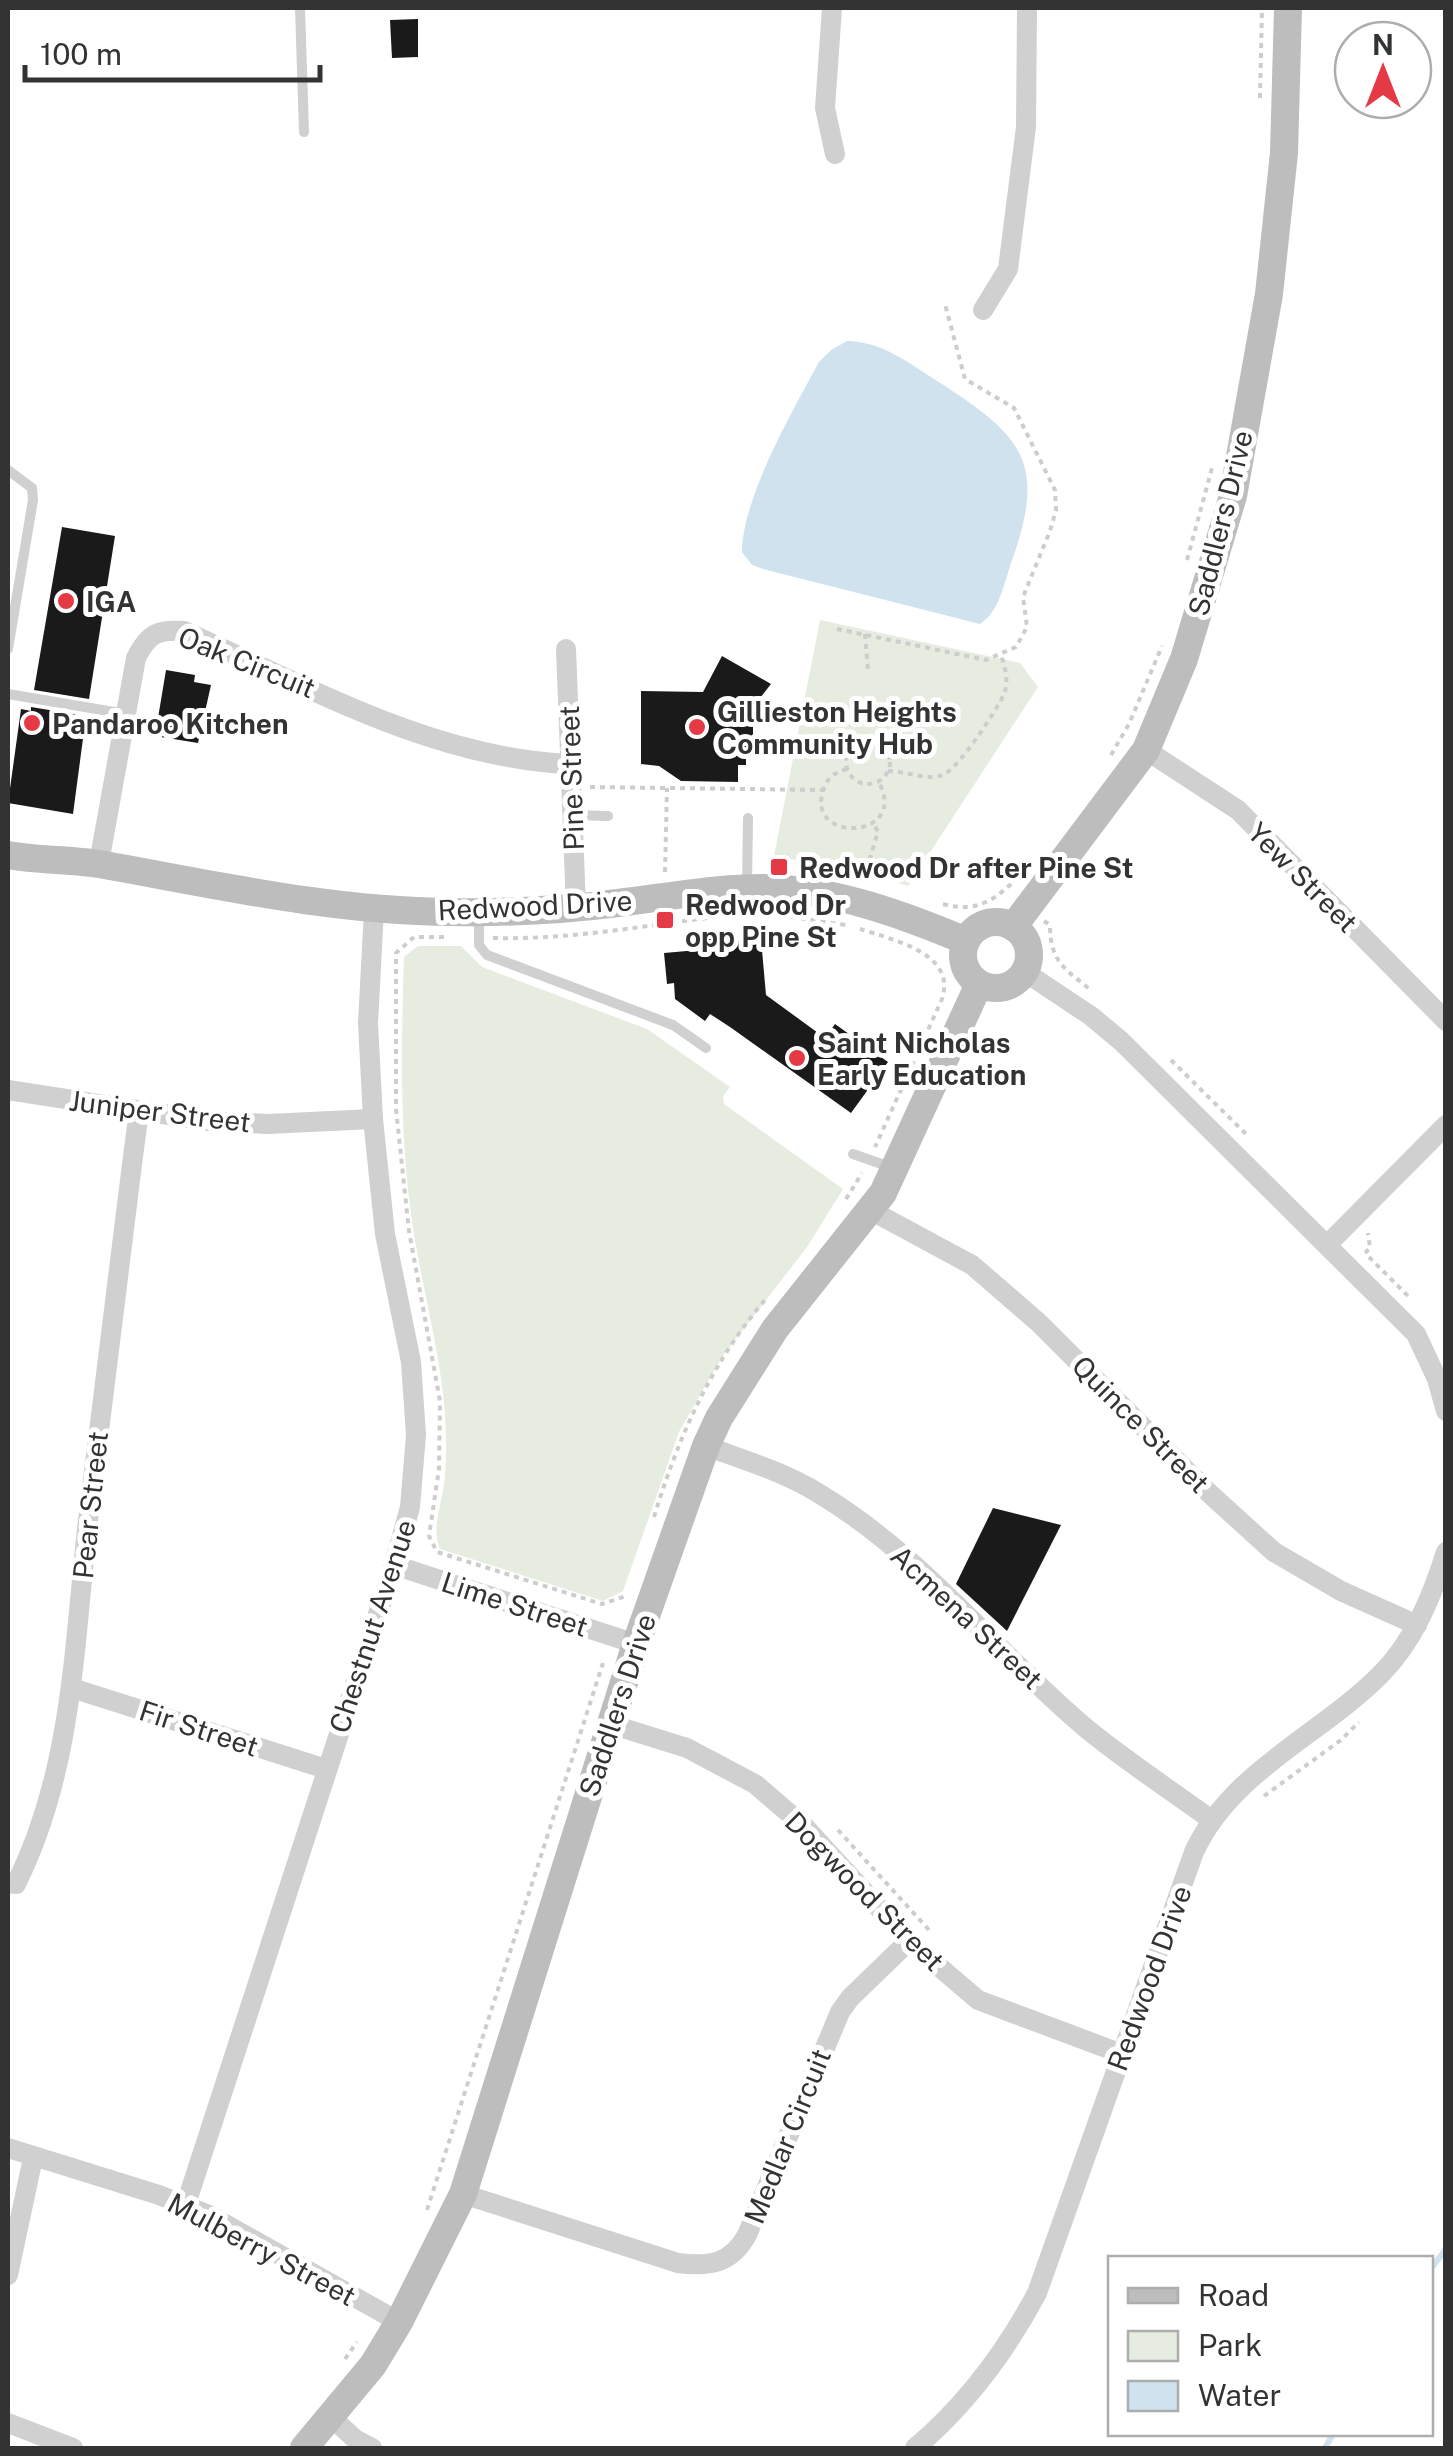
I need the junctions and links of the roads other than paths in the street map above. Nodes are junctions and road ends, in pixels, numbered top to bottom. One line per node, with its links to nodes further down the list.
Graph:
1 (300, 8): 5 (lane)
2 (832, 8): 6 (street)
3 (1027, 8): 7 (street)
4 (1288, 8): 13 (street, Saddlers Drive)
5 (304, 132)
6 (834, 154)
7 (982, 310)
8 (8, 470): 9 (lane)
9 (8, 649)
10 (566, 650): 14 (street, Pine Street)
11 (8, 694): 12 (lane)
12 (126, 714): 14 (street, Oak Circuit); 20 (street, Oak Circuit)
13 (1146, 750): 25 (street, Saddlers Drive); 29 (street, Yew Street)
14 (570, 764): 15 (street, Pine Street)
15 (572, 815): 16 (lane); 22 (street, Pine Street)
16 (608, 816)
17 (748, 818): 21 (lane)
18 (8, 836): 20 (street, Redwood Drive)
19 (8, 854): 20 (street, Redwood Drive)
20 (99, 863): 23 (street, Redwood Drive)
21 (747, 901): 22 (street, Redwood Drive); 26 (street, Redwood Drive)
22 (576, 907): 24 (street, Redwood Drive)
23 (374, 910): 24 (street, Redwood Drive); 33 (street, Chestnut Avenue)
24 (479, 912): 30 (lane)
25 (1013, 927): 26 (street); 27 (street)
26 (966, 941): 28 (street)
27 (1024, 972): 28 (street); 38 (street)
28 (979, 984): 36 (street, Saddlers Drive)
29 (1446, 1021)
30 (706, 1048)
31 (8, 1090): 32 (street, Juniper Street)
32 (138, 1111): 33 (street, Juniper Street); 45 (street, Pear Street)
33 (373, 1119): 42 (street, Chestnut Avenue)
34 (1446, 1125): 38 (street)
35 (853, 1154): 36 (lane)
36 (894, 1168): 37 (street, Saddlers Drive)
37 (872, 1210): 40 (street, Saddlers Drive); 43 (street, Quince Street)
38 (1327, 1245): 39 (street)
39 (1446, 1411)
40 (706, 1446): 44 (street, Saddlers Drive); 48 (street, Acmena Street)
41 (1446, 1552): 43 (street, Redwood Drive)
42 (394, 1565): 44 (street, Lime Street); 47 (street, Chestnut Avenue)
43 (1417, 1626): 48 (street, Redwood Drive)
44 (636, 1644): 46 (street, Saddlers Drive)
45 (72, 1688): 47 (street, Fir Street); 49 (street, Pear Street)
46 (610, 1724): 50 (street, Dogwood Street); 54 (street, Saddlers Drive)
47 (326, 1769): 55 (street, Chestnut Avenue)
48 (1210, 1819): 51 (street, Redwood Drive)
49 (8, 1883)
50 (909, 1942): 51 (street, Dogwood Street); 54 (street, Medlar Circuit)
51 (1122, 2054): 63 (street, Redwood Drive)
52 (8, 2148): 53 (street, Mulberry Street)
53 (33, 2158): 55 (street, Mulberry Street); 56 (street)
54 (463, 2194): 57 (street, Saddlers Drive)
55 (186, 2204): 57 (street, Mulberry Street)
56 (8, 2275)
57 (399, 2322): 58 (street, Saddlers Drive)
58 (332, 2417): 61 (street, Saddlers Drive); 62 (street)
59 (8, 2423): 60 (street)
60 (73, 2448)
61 (304, 2448)
62 (372, 2448)
63 (915, 2448)

